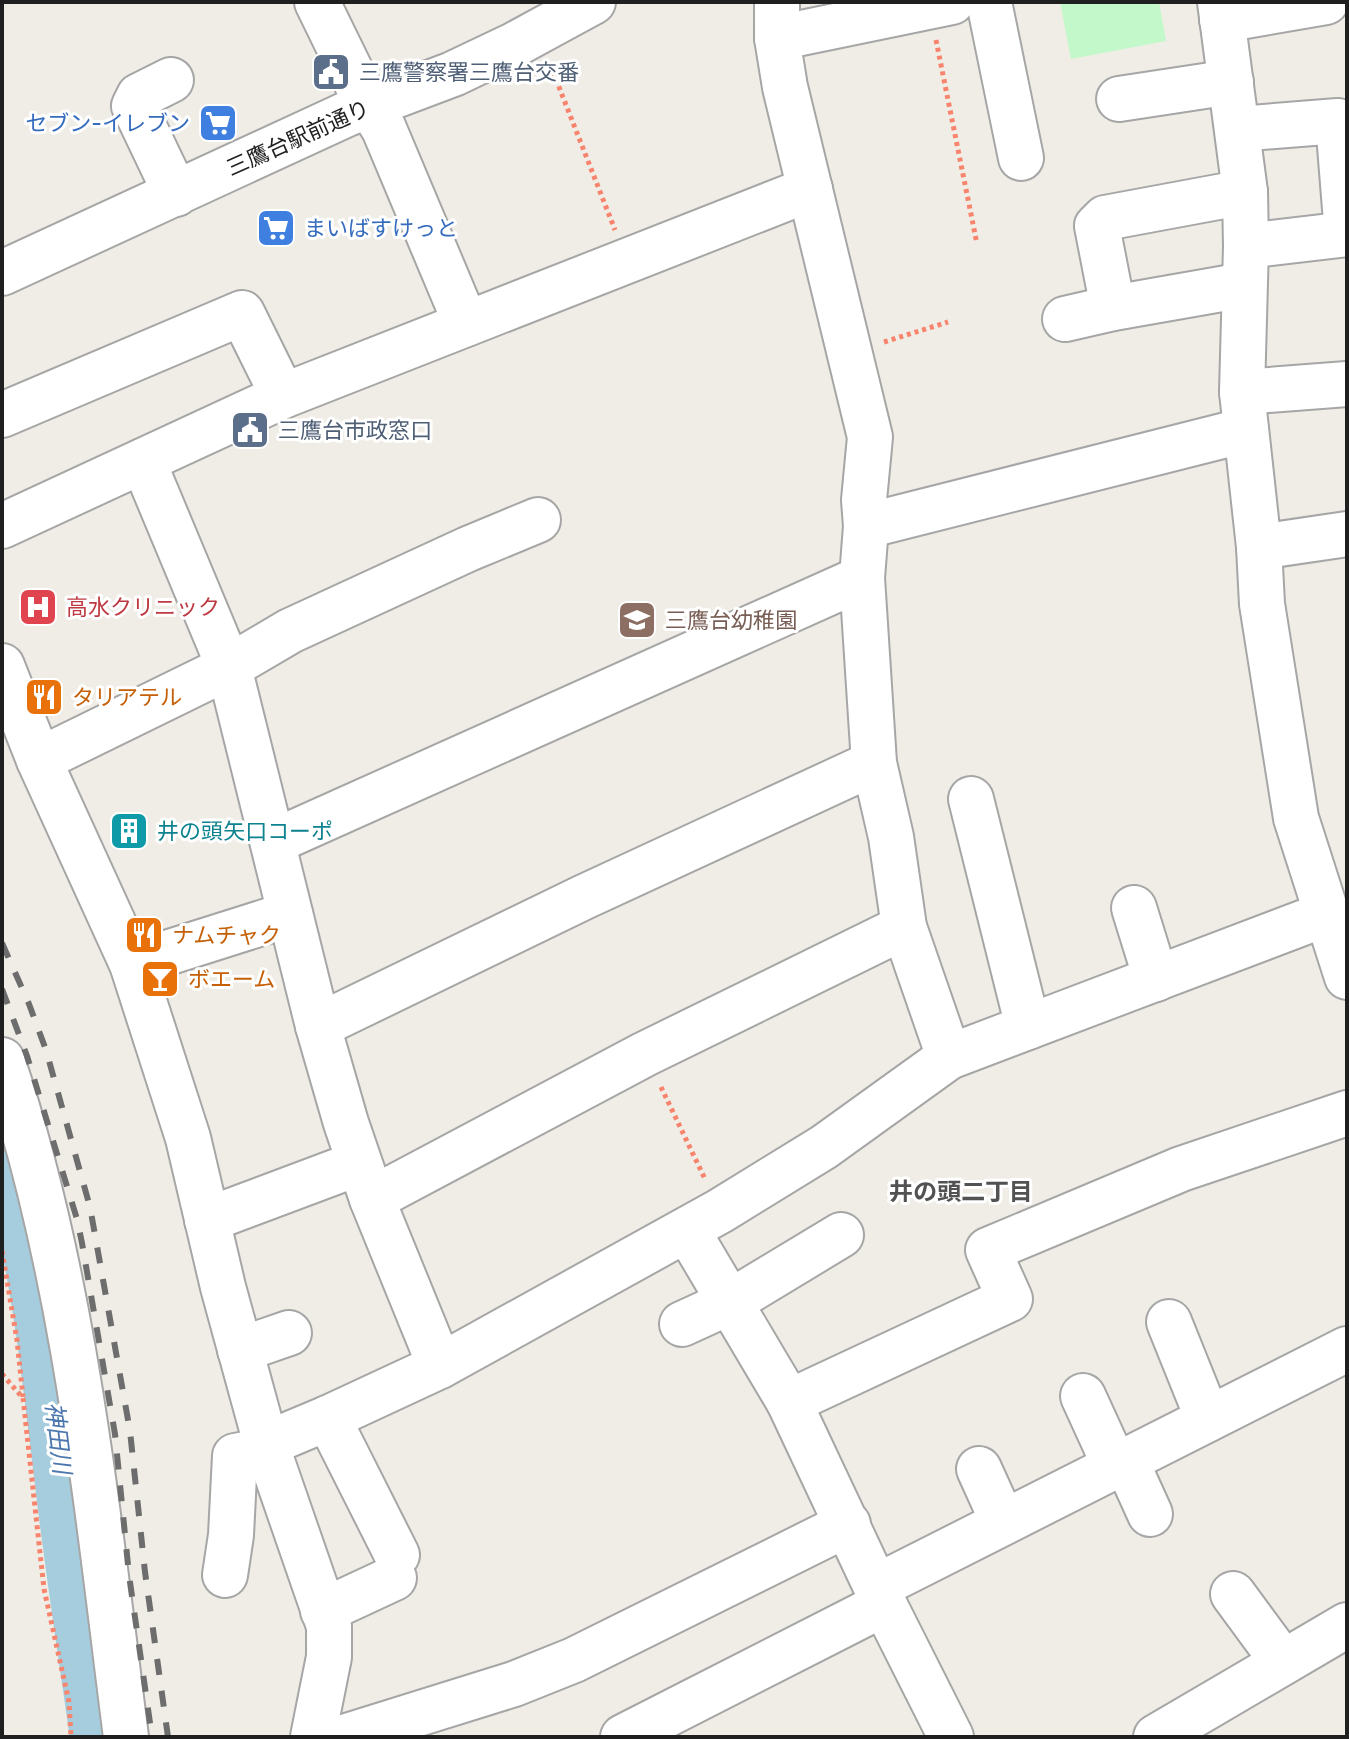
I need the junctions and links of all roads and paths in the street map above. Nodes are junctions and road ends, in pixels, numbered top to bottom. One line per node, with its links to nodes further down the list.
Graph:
1 (317, 2): 12 (street)
2 (593, 2): 8 (street, 三鷹台駅前通り)
3 (989, 2): 14 (street)
4 (1326, 2): 6 (street)
5 (940, 5): 7 (street); 18 (path)
6 (1221, 11): 10 (street)
7 (777, 20): 15 (street)
8 (537, 32): 12 (street, 三鷹台駅前通り); 19 (path)
9 (171, 80): 17 (street)
10 (1231, 82): 11 (street); 13 (street)
11 (1119, 99)
12 (370, 105): 17 (street, 三鷹台駅前通り); 25 (street)
13 (1238, 129): 16 (street); 20 (street)
14 (1021, 158)
15 (810, 189): 19 (street); 26 (street)
16 (1245, 192): 20 (street); 22 (street)
17 (176, 194): 21 (street, 三鷹台駅前通り)
18 (977, 244)
19 (627, 261): 25 (street)
20 (1245, 266): 22 (street); 29 (street)
21 (2, 273)
22 (1113, 308): 23 (street)
23 (1065, 319)
24 (948, 322): 26 (path)
25 (466, 324): 28 (street)
26 (849, 353): 34 (street)
27 (1347, 384): 29 (street)
28 (283, 396): 30 (street); 31 (street)
29 (1244, 411): 34 (street); 36 (street)
30 (2, 415)
31 (143, 461): 33 (street); 39 (street)
32 (538, 520): 39 (street)
33 (2, 526)
34 (866, 526): 37 (street)
35 (1347, 534): 36 (street)
36 (1259, 547): 46 (street)
37 (862, 578): 41 (street); 43 (street)
38 (2, 666): 40 (street)
39 (229, 667): 40 (street); 43 (street)
40 (39, 760): 48 (street)
41 (874, 763): 47 (street); 51 (street)
42 (971, 799): 52 (street)
43 (273, 842): 45 (street)
44 (1134, 908): 50 (street)
45 (290, 914): 48 (street); 51 (street)
46 (1326, 914): 49 (street); 50 (street)
47 (904, 927): 53 (street); 54 (street)
48 (132, 964): 58 (street)
49 (1347, 977)
50 (1156, 979): 52 (street)
51 (318, 1026): 57 (street)
52 (1028, 1027): 54 (street)
53 (645, 1054): 57 (street); 59 (path)
54 (949, 1057): 59 (street)
55 (2, 1060): 88 (street)
56 (1347, 1113): 72 (street)
57 (365, 1181): 58 (street); 68 (street)
58 (207, 1220): 67 (street)
59 (704, 1221): 62 (street); 68 (street)
60 (841, 1235): 62 (street)
61 (2, 1251): 71 (path)
62 (730, 1302): 64 (street); 72 (street)
63 (1169, 1322): 74 (street)
64 (682, 1324)
65 (289, 1333): 67 (street)
66 (1347, 1349): 74 (street)
67 (240, 1350): 75 (street)
68 (440, 1366): 73 (street)
69 (2, 1374): 71 (path)
70 (1083, 1396): 76 (street)
71 (23, 1398): 87 (path)
72 (789, 1402): 80 (street)
73 (328, 1418): 75 (street); 84 (street)
74 (1208, 1419): 76 (street)
75 (267, 1447): 81 (street); 84 (street)
76 (1120, 1463): 78 (street); 79 (street)
77 (979, 1469): 79 (street)
78 (1150, 1514)
79 (1003, 1522): 83 (street)
80 (848, 1524): 83 (street); 90 (street)
81 (225, 1575)
82 (1233, 1594): 86 (street)
83 (880, 1595): 91 (street); 92 (street)
84 (323, 1611): 89 (street)
85 (1345, 1631): 86 (street)
86 (1283, 1662): 93 (street)
87 (71, 1737)
88 (126, 1737)
89 (313, 1737)
90 (344, 1737)
91 (623, 1737)
92 (951, 1737)
93 (1156, 1737)

